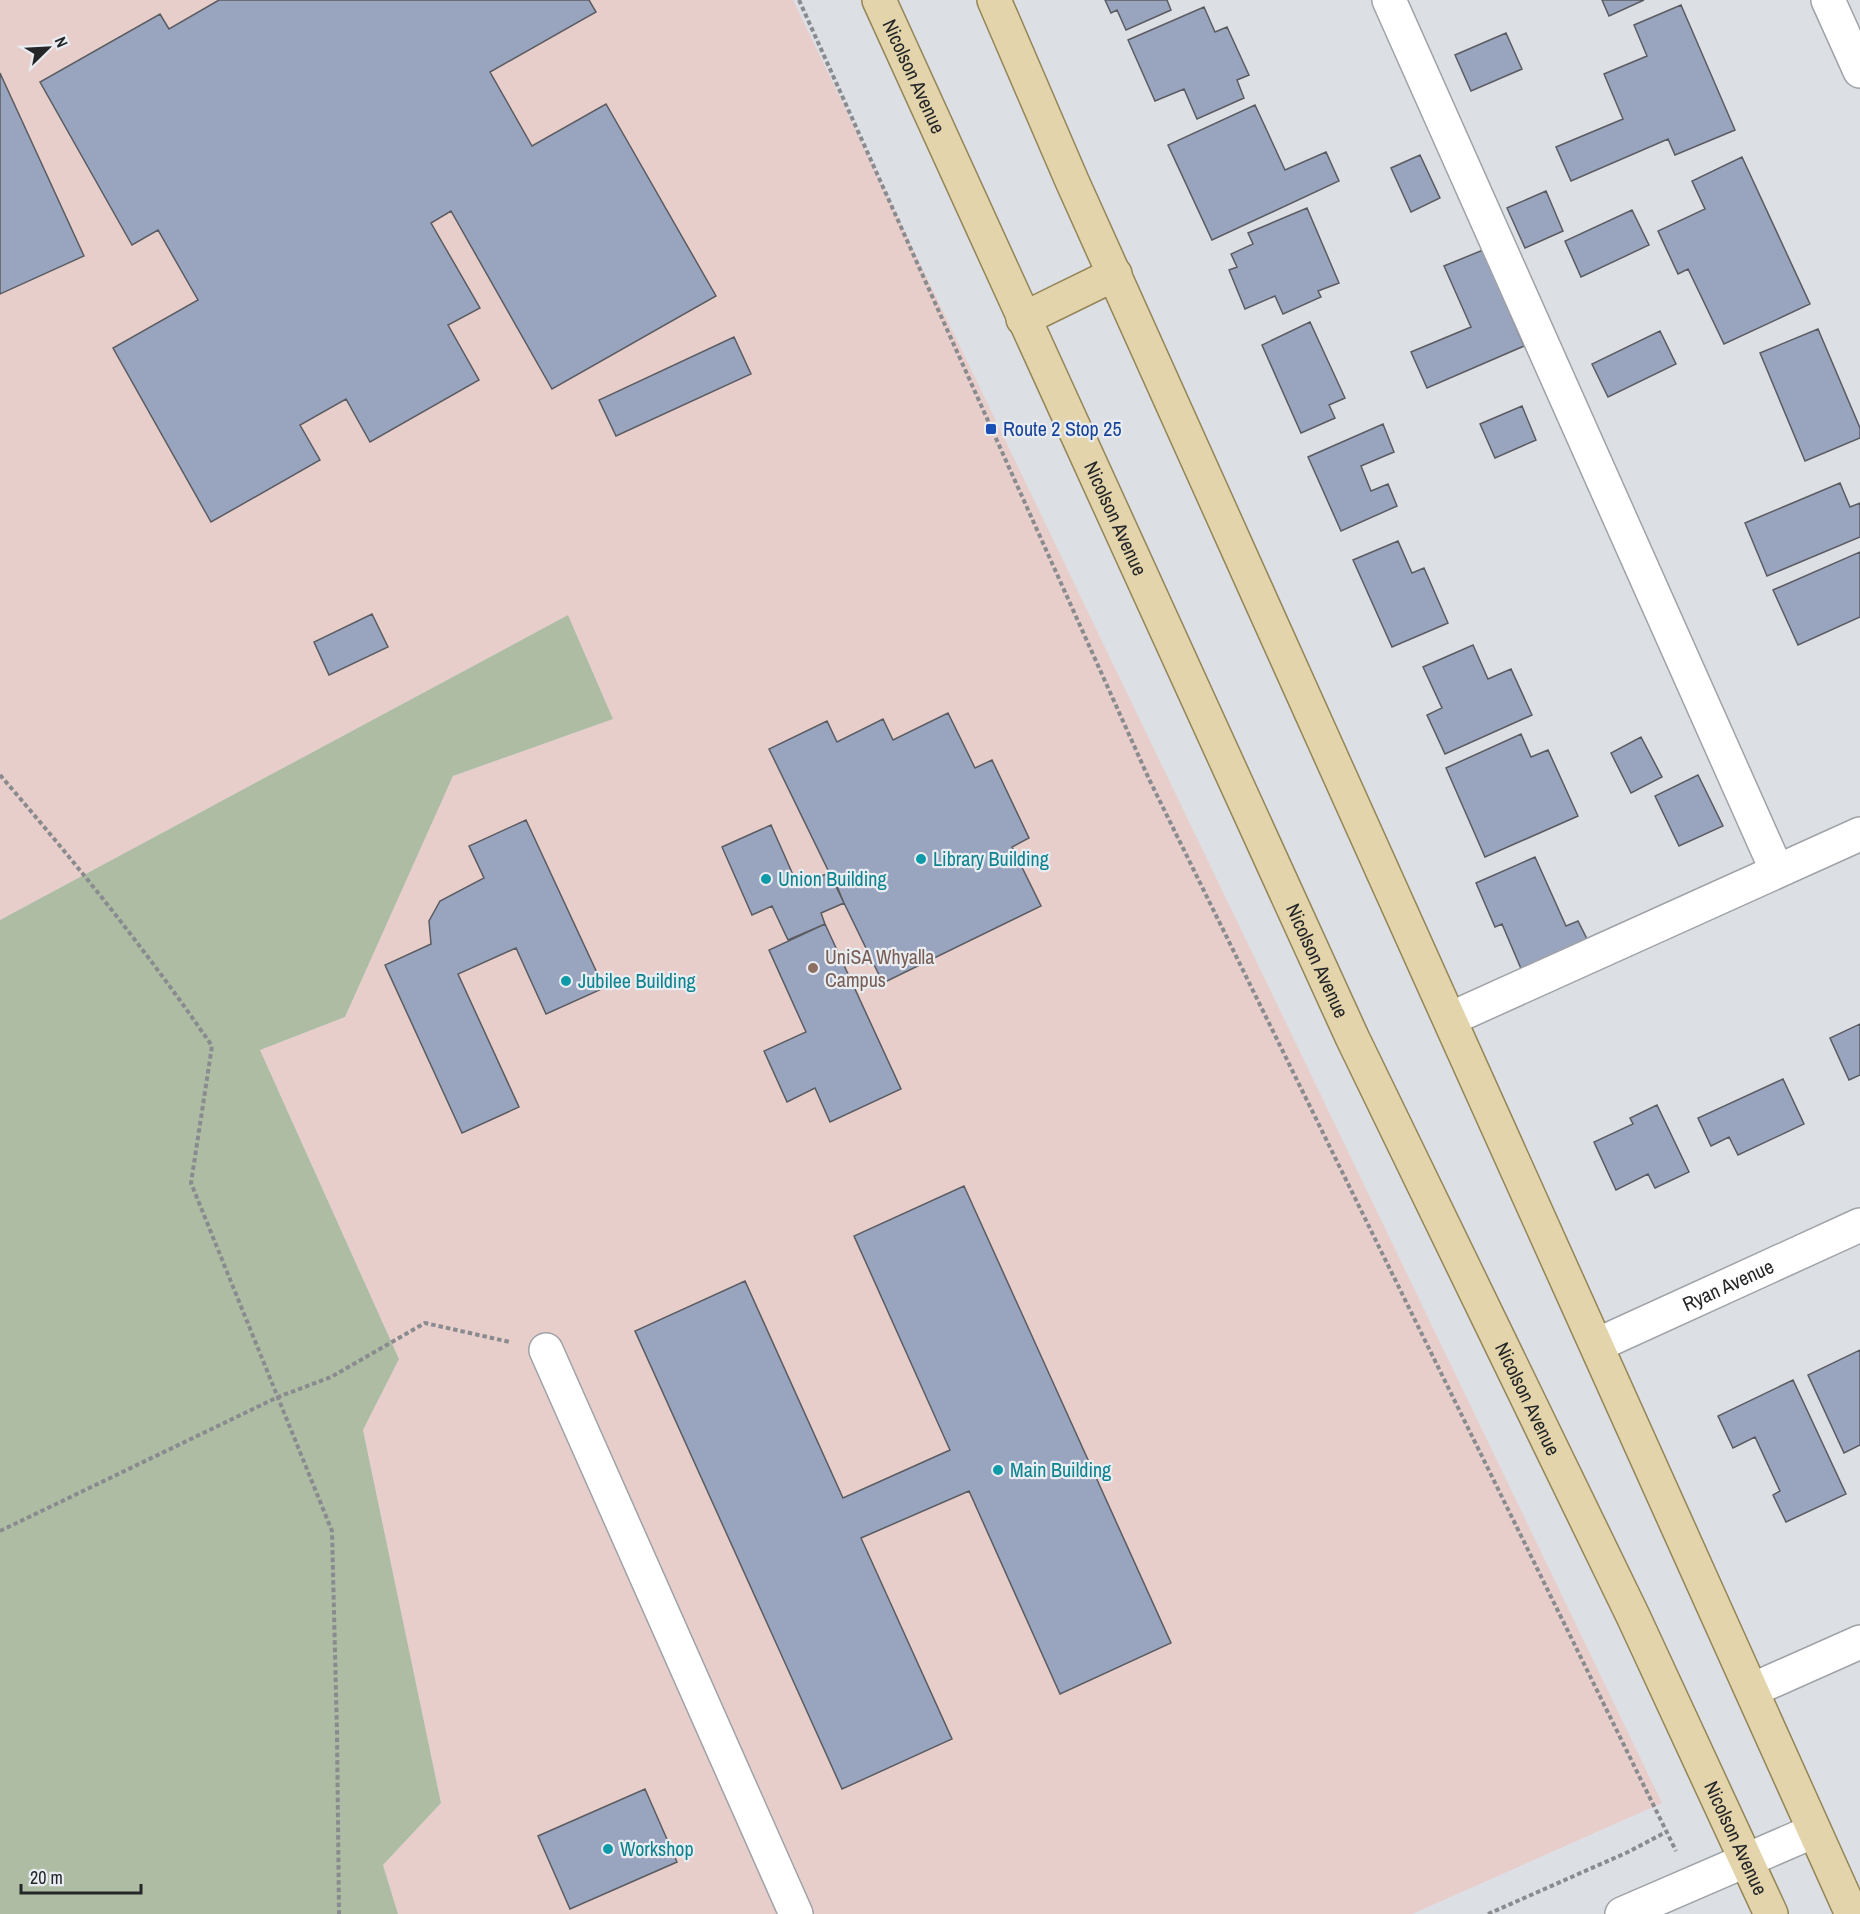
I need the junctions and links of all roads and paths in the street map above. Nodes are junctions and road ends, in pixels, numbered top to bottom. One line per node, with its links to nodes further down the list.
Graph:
1 (799, 0): 21 (path)
2 (879, 0): 8 (main road, Nicolson Avenue)
3 (994, 0): 7 (main road)
4 (1389, 0): 11 (street)
5 (1828, 0): 6 (street)
6 (1860, 71)
7 (1115, 274): 8 (main road); 12 (main road)
8 (1023, 319): 22 (main road, Nicolson Avenue)
9 (0, 776): 16 (path)
10 (1860, 834): 11 (street)
11 (1777, 871): 12 (street)
12 (1450, 1019): 14 (main road)
13 (1860, 1225): 14 (street, Ryan Avenue)
14 (1597, 1345): 19 (main road)
15 (546, 1350): 16 (path); 25 (street)
16 (278, 1397): 17 (path); 24 (path)
17 (0, 1531)
18 (1860, 1641): 19 (street)
19 (1752, 1690): 20 (main road)
20 (1814, 1831): 22 (street); 29 (main road)
21 (1666, 1832): 23 (path); 26 (path)
22 (1746, 1859): 23 (street); 28 (main road, Nicolson Avenue)
23 (1691, 1884): 27 (street)
24 (339, 1914)
25 (796, 1914)
26 (1488, 1914)
27 (1622, 1914)
28 (1771, 1914)
29 (1852, 1914)

